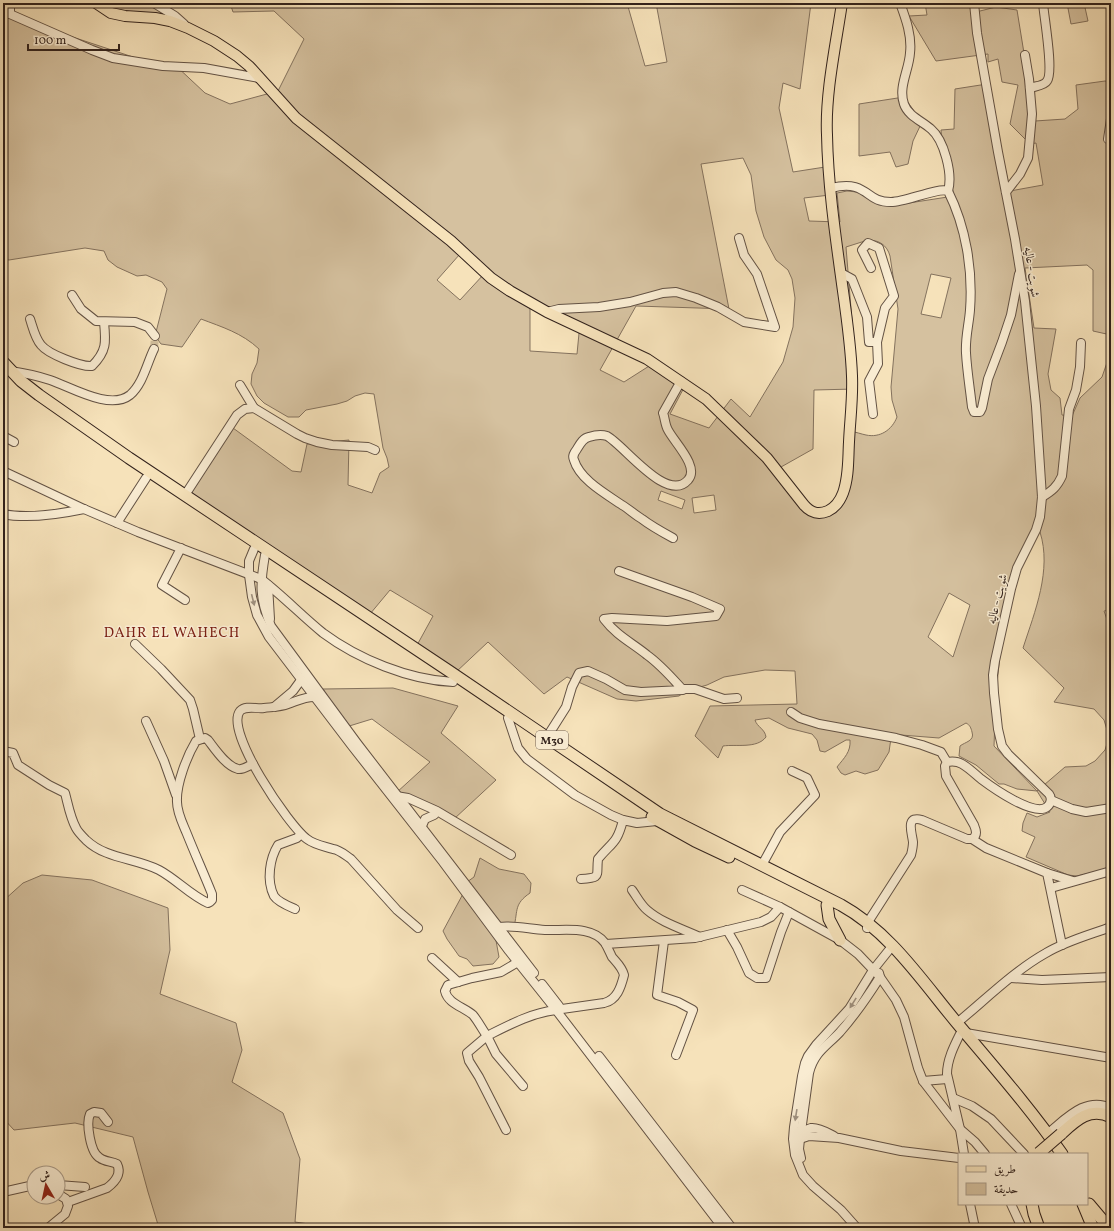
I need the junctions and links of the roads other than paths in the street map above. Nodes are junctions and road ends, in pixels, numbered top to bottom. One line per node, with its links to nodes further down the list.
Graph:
1 (10, 3): 8 (street)
2 (96, 3): 9 (main road)
3 (154, 3): 9 (street)
4 (842, 3): 15 (main road)
5 (900, 3): 16 (street)
6 (974, 3): 17 (street, شويت - عاليه)
7 (1043, 3): 12 (street)
8 (6, 12): 11 (street)
9 (188, 28): 11 (main road)
10 (1025, 55): 12 (street)
11 (259, 78): 23 (main road)
12 (1030, 88): 17 (street)
13 (1111, 119): 14 (street)
14 (1108, 139)
15 (831, 188): 16 (street); 21 (main road)
16 (948, 191): 20 (street)
17 (1006, 192): 20 (street, شويت - عاليه)
18 (739, 238): 23 (street)
19 (871, 268): 27 (street)
20 (1020, 269): 42 (street, شويت - عاليه)
21 (841, 273): 27 (street); 32 (main road)
22 (72, 295): 25 (street)
23 (547, 312): 32 (main road)
24 (30, 319): 25 (street)
25 (104, 322): 26 (street)
26 (155, 336)
27 (877, 342): 35 (street)
28 (1080, 343): 42 (street)
29 (154, 349): 31 (street)
30 (3, 362): 31 (highway, M30)
31 (7, 370): 40 (highway, M30); 41 (highway, M30)
32 (681, 381): 46 (street)
33 (240, 385): 34 (street)
34 (254, 408): 38 (street); 41 (street)
35 (874, 414)
36 (3, 436): 37 (street)
37 (14, 442)
38 (375, 450)
39 (5, 470): 43 (street)
40 (146, 478): 45 (street); 48 (highway, M30)
41 (185, 495): 66 (highway, M30)
42 (1042, 497): 75 (street, شويت - عاليه)
43 (84, 509): 44 (street); 45 (street)
44 (3, 514)
45 (117, 523): 47 (street)
46 (673, 538)
47 (181, 548): 51 (street); 54 (street)
48 (254, 548): 49 (highway, M30); 51 (street)
49 (265, 555): 52 (street); 58 (highway, M30)
50 (619, 571): 59 (street)
51 (249, 575): 52 (street); 57 (street, one-way to 57)
52 (261, 579): 53 (street); 55 (street)
53 (268, 585): 55 (street); 58 (street)
54 (186, 600)
55 (271, 626): 74 (street)
56 (135, 644): 67 (street)
57 (301, 680): 60 (street); 62 (street)
58 (453, 682): 64 (highway, M30)
59 (681, 689): 61 (street); 66 (street)
60 (314, 697): 62 (street); 74 (street)
61 (737, 698)
62 (274, 707): 71 (street)
63 (791, 712): 70 (street)
64 (508, 718): 69 (highway, M30); 78 (street)
65 (146, 721): 73 (street)
66 (547, 737): 69 (highway, M30)
67 (200, 739): 71 (street); 73 (street)
68 (3, 751): 73 (street)
69 (578, 762): 79 (highway, M30); 85 (highway, M30)
70 (947, 762): 75 (street); 83 (street)
71 (253, 764): 82 (street)
72 (792, 771): 86 (street)
73 (177, 796)
74 (396, 798): 77 (street); 80 (street); 81 (street); 108 (street)
75 (1051, 800): 76 (street)
76 (1111, 808)
77 (434, 815): 80 (street); 81 (street)
78 (623, 820): 79 (street); 89 (street)
79 (657, 820): 85 (highway, M30)
80 (458, 825): 84 (street)
81 (422, 826): 99 (street)
82 (301, 834): 96 (street); 101 (street)
83 (972, 839): 88 (street); 98 (street)
84 (511, 855)
85 (745, 860): 86 (highway, M30); 94 (highway, M30)
86 (762, 865): 98 (highway, M30)
87 (1111, 871): 90 (street)
88 (1047, 873): 90 (street); 91 (street)
89 (580, 879)
90 (1073, 881): 91 (street)
91 (1051, 888): 107 (street)
92 (632, 890): 103 (street)
93 (742, 890): 95 (street)
94 (827, 905): 98 (highway, M30); 104 (highway)
95 (780, 907): 97 (street); 102 (street)
96 (295, 910)
97 (789, 912): 102 (street); 104 (street)
98 (867, 925): 109 (highway, M30); 118 (highway, M30)
99 (499, 927): 106 (street); 108 (street)
100 (1111, 927): 107 (street)
101 (418, 928)
102 (727, 930): 103 (street)
103 (700, 937): 105 (street)
104 (840, 940): 112 (street)
105 (664, 941): 106 (street); 120 (street)
106 (606, 944): 117 (street)
107 (1062, 945): 115 (street)
108 (511, 949): 111 (street); 117 (street)
109 (889, 950): 112 (street); 118 (highway, M30)
110 (432, 958): 116 (street)
111 (518, 962): 116 (street); 117 (street)
112 (875, 967): 113 (street); 133 (street, one-way to 133)
113 (880, 977): 123 (street); 127 (street)
114 (1111, 977): 115 (street)
115 (1011, 978): 118 (street)
116 (458, 982): 119 (street)
117 (559, 1010): 119 (street); 142 (street)
118 (961, 1030): 121 (street); 122 (street); 132 (highway, M30); 139 (highway, M30)
119 (487, 1036): 124 (street); 131 (street)
120 (676, 1055)
121 (1111, 1058)
122 (947, 1079): 123 (street); 125 (street)
123 (923, 1081): 130 (street)
124 (523, 1086)
125 (953, 1098): 130 (street); 137 (street)
126 (1111, 1109): 132 (street); 138 (highway, bridge)
127 (804, 1111): 129 (street); 133 (street)
128 (108, 1122): 148 (street)
129 (812, 1128): 133 (street); 134 (street)
130 (960, 1129): 135 (street); 136 (street)
131 (506, 1130)
132 (1047, 1134): 140 (highway, M30)
133 (797, 1135): 134 (street); 162 (street); 163 (street)
134 (838, 1138): 141 (street)
135 (964, 1153)
136 (984, 1153)
137 (1023, 1153)
138 (1040, 1153)
139 (1056, 1153)
140 (1061, 1153)
141 (958, 1158)
142 (682, 1169): 160 (street); 161 (street)
143 (66, 1186): 145 (street)
144 (26, 1187): 146 (street)
145 (85, 1187)
146 (3, 1192)
147 (66, 1199): 148 (street)
148 (68, 1202): 159 (street)
149 (970, 1205): 164 (street)
150 (1012, 1205): 157 (street)
151 (1017, 1205): 157 (street)
152 (1025, 1205): 166 (highway)
153 (1032, 1205): 167 (highway)
154 (1087, 1205): 168 (highway)
155 (1087, 1205): 169 (highway)
156 (1088, 1205): 158 (highway)
157 (1016, 1214): 165 (street)
158 (1111, 1225)
159 (48, 1228)
160 (723, 1228)
161 (732, 1228)
162 (857, 1228)
163 (863, 1228)
164 (975, 1228)
165 (1022, 1228)
166 (1032, 1228)
167 (1039, 1228)
168 (1093, 1228)
169 (1099, 1228)

